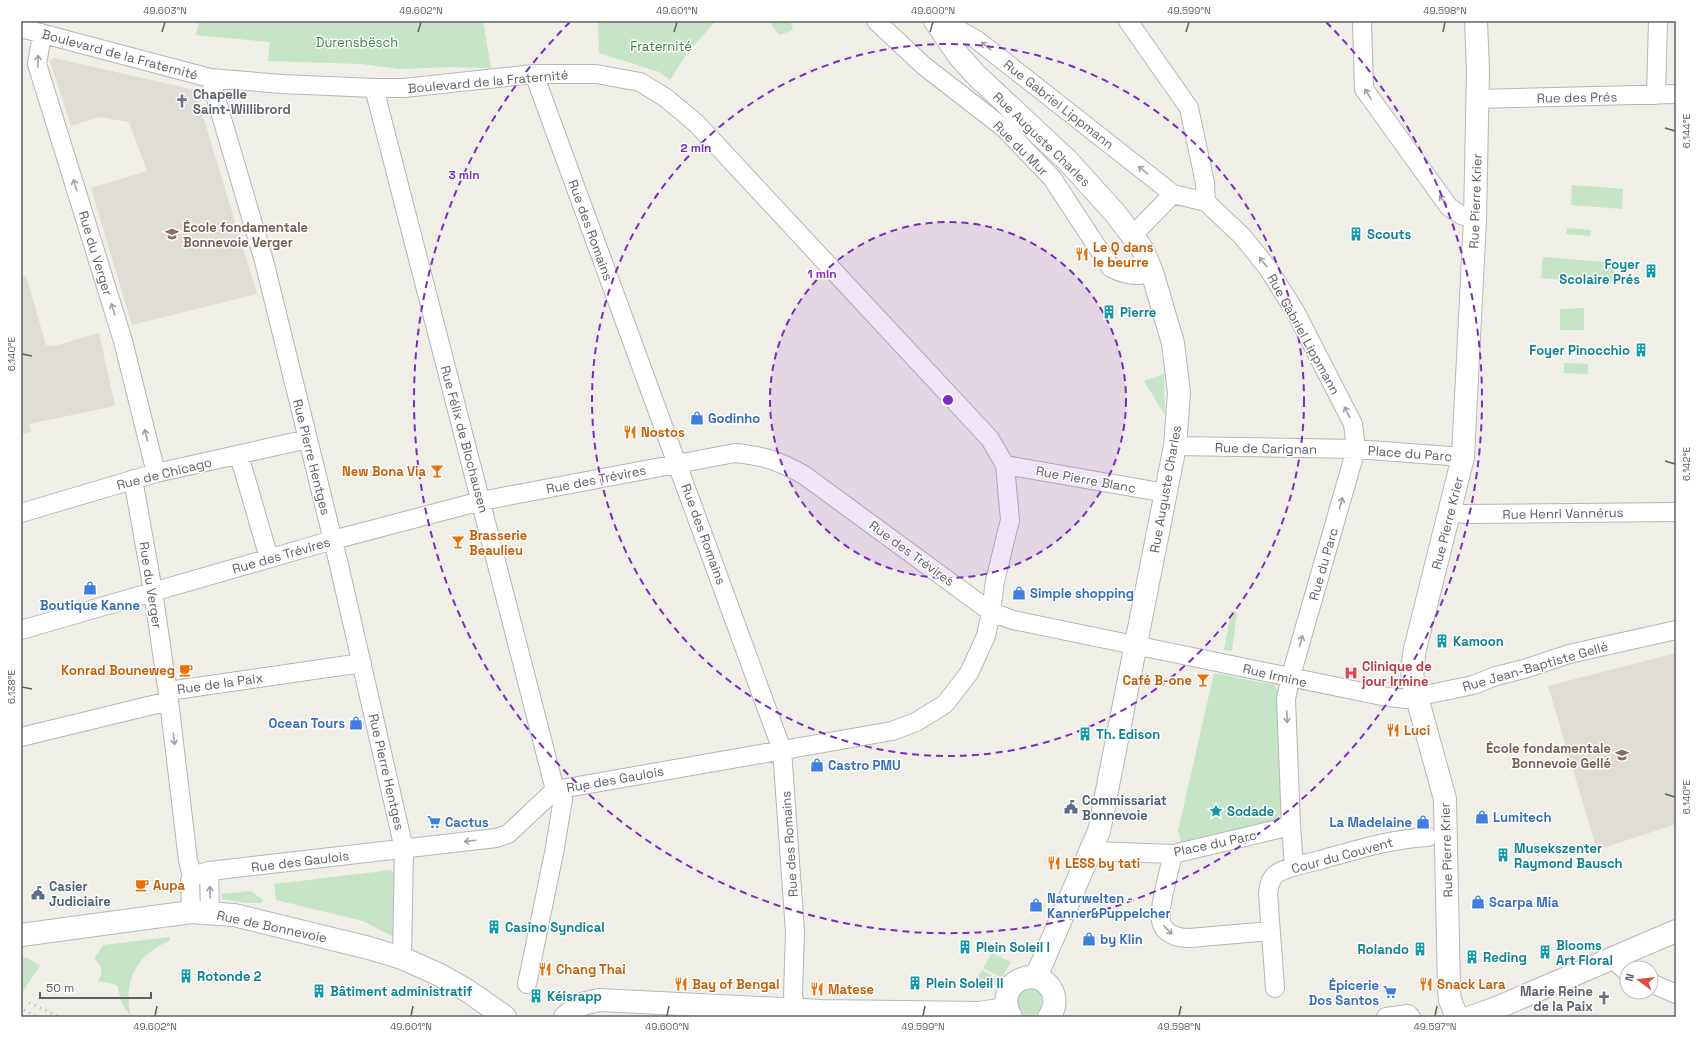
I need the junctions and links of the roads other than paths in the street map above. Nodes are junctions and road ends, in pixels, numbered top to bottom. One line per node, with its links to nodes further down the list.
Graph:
1 (876, 21): 20 (street, Rue du Mur)
2 (935, 21): 19 (main road, Rue Auguste Charles)
3 (942, 21): 16 (street, Rue Gabriel Lippmann, one-way to 3)
4 (1128, 21): 17 (street)
5 (1362, 21): 18 (street, one-way to 5)
6 (1476, 21): 15 (main road, Rue Pierre Krier)
7 (1658, 21): 14 (street)
8 (21, 28): 9 (street, Boulevard de la Fraternité)
9 (42, 34): 11 (street, Boulevard de la Fraternité); 28 (street, Rue du Verger, one-way to 9)
10 (534, 74): 12 (street, Boulevard de la Fraternité); 26 (street, Rue des Romains); 27 (street, Boulevard de la Fraternité)
11 (210, 78): 12 (street, Boulevard de la Fraternité); 21 (street, Rue Pierre Hentges)
12 (374, 88): 31 (street, Rue Félix de Blochausen)
13 (1676, 94): 14 (street, Rue des Prés)
14 (1656, 95): 15 (street, Rue des Prés)
15 (1477, 99): 18 (main road, Rue Pierre Krier)
16 (1173, 194): 17 (street, Rue Gabriel Lippmann); 19 (street)
17 (1206, 202): 23 (street, Rue Gabriel Lippmann, one-way to 17)
18 (1475, 218): 25 (main road, Rue Pierre Krier)
19 (1133, 235): 20 (main road, Rue Auguste Charles)
20 (1152, 272): 22 (main road, Rue Auguste Charles)
21 (308, 439): 24 (street, Rue de Chicago); 35 (street, Rue Pierre Hentges)
22 (1175, 446): 23 (street, Rue de Carignan); 30 (main road, Rue Auguste Charles)
23 (1356, 449): 25 (street, Place du Parc); 43 (street, Rue du Parc, one-way to 23)
24 (239, 455): 28 (street, Rue de Chicago); 36 (street)
25 (1463, 457): 32 (main road, Rue Pierre Krier)
26 (678, 463): 31 (street, Rue des Trévires); 38 (street, Rue des Trévires); 47 (street, Rue des Romains)
27 (1006, 465): 30 (street, Rue Pierre Blanc); 38 (street, Boulevard de la Fraternité)
28 (156, 473): 29 (street, Rue de Chicago)
29 (133, 479): 34 (street, Rue de Chicago); 37 (street, Rue du Verger)
30 (1166, 493): 41 (main road, Rue Auguste Charles)
31 (480, 501): 35 (street, Rue des Trévires); 48 (street, Rue Félix de Blochausen)
32 (1450, 511): 33 (street, Rue Henri Vannérus); 45 (main road, Rue Pierre Krier)
33 (1676, 512)
34 (21, 513)
35 (333, 540): 36 (street, Rue des Trévires); 42 (street, Rue Pierre Hentges)
36 (269, 558): 37 (street, Rue des Trévires)
37 (153, 590): 39 (street, Rue des Trévires); 44 (street, Rue du Verger)
38 (992, 612): 41 (street, Rue des Trévires); 47 (street, Rue des Gaulois)
39 (21, 630)
40 (1676, 630): 45 (street, Rue Jean-Baptiste Gellé)
41 (1135, 645): 43 (street, Rue Irmine); 52 (main road, Rue Auguste Charles)
42 (362, 663): 44 (street, Rue de la Paix); 51 (street, Rue Pierre Hentges)
43 (1290, 679): 45 (street, Rue Irmine); 49 (street, one-way to 49)
44 (168, 696): 46 (street, Rue de la Paix); 55 (street, Rue du Verger, one-way to 55)
45 (1416, 697): 75 (main road, Rue Pierre Krier)
46 (21, 737)
47 (782, 750): 48 (street, Rue des Gaulois); 69 (street, Rue des Romains)
48 (558, 789): 51 (street, Rue des Gaulois, one-way to 51); 64 (street, Rue Félix de Blochausen)
49 (1291, 826): 53 (street, Place du Parc); 54 (street)
50 (1428, 837): 54 (street, Cour du Couvent)
51 (404, 849): 55 (street, Rue des Gaulois); 60 (street, Rue Pierre Hentges)
52 (1091, 851): 53 (street, Place du Parc); 63 (main road, Rue Auguste Charles)
53 (1173, 854): 57 (street, one-way to 57)
54 (1294, 867): 57 (street, Cour du Couvent)
55 (201, 874): 56 (street, Rue du Verger)
56 (201, 913): 59 (main road, Rue de Bonnevoie); 60 (main road, Rue de Bonnevoie)
57 (1270, 931): 66 (street, Cour du Couvent)
58 (1676, 931): 61 (main road)
59 (21, 935)
60 (402, 958): 70 (main road, Rue de Bonnevoie)
61 (1628, 960)
62 (1619, 965): 76 (main road)
63 (1036, 978): 68 (main road); 72 (main road)
64 (527, 984)
65 (1659, 987): 67 (street)
66 (1275, 988)
67 (1676, 994)
68 (1008, 1013): 69 (main road)
69 (795, 1014): 71 (main road)
70 (506, 1017)
71 (565, 1017)
72 (1050, 1017)
73 (1386, 1017): 74 (street)
74 (1411, 1017)
75 (1456, 1017)
76 (1471, 1017)

